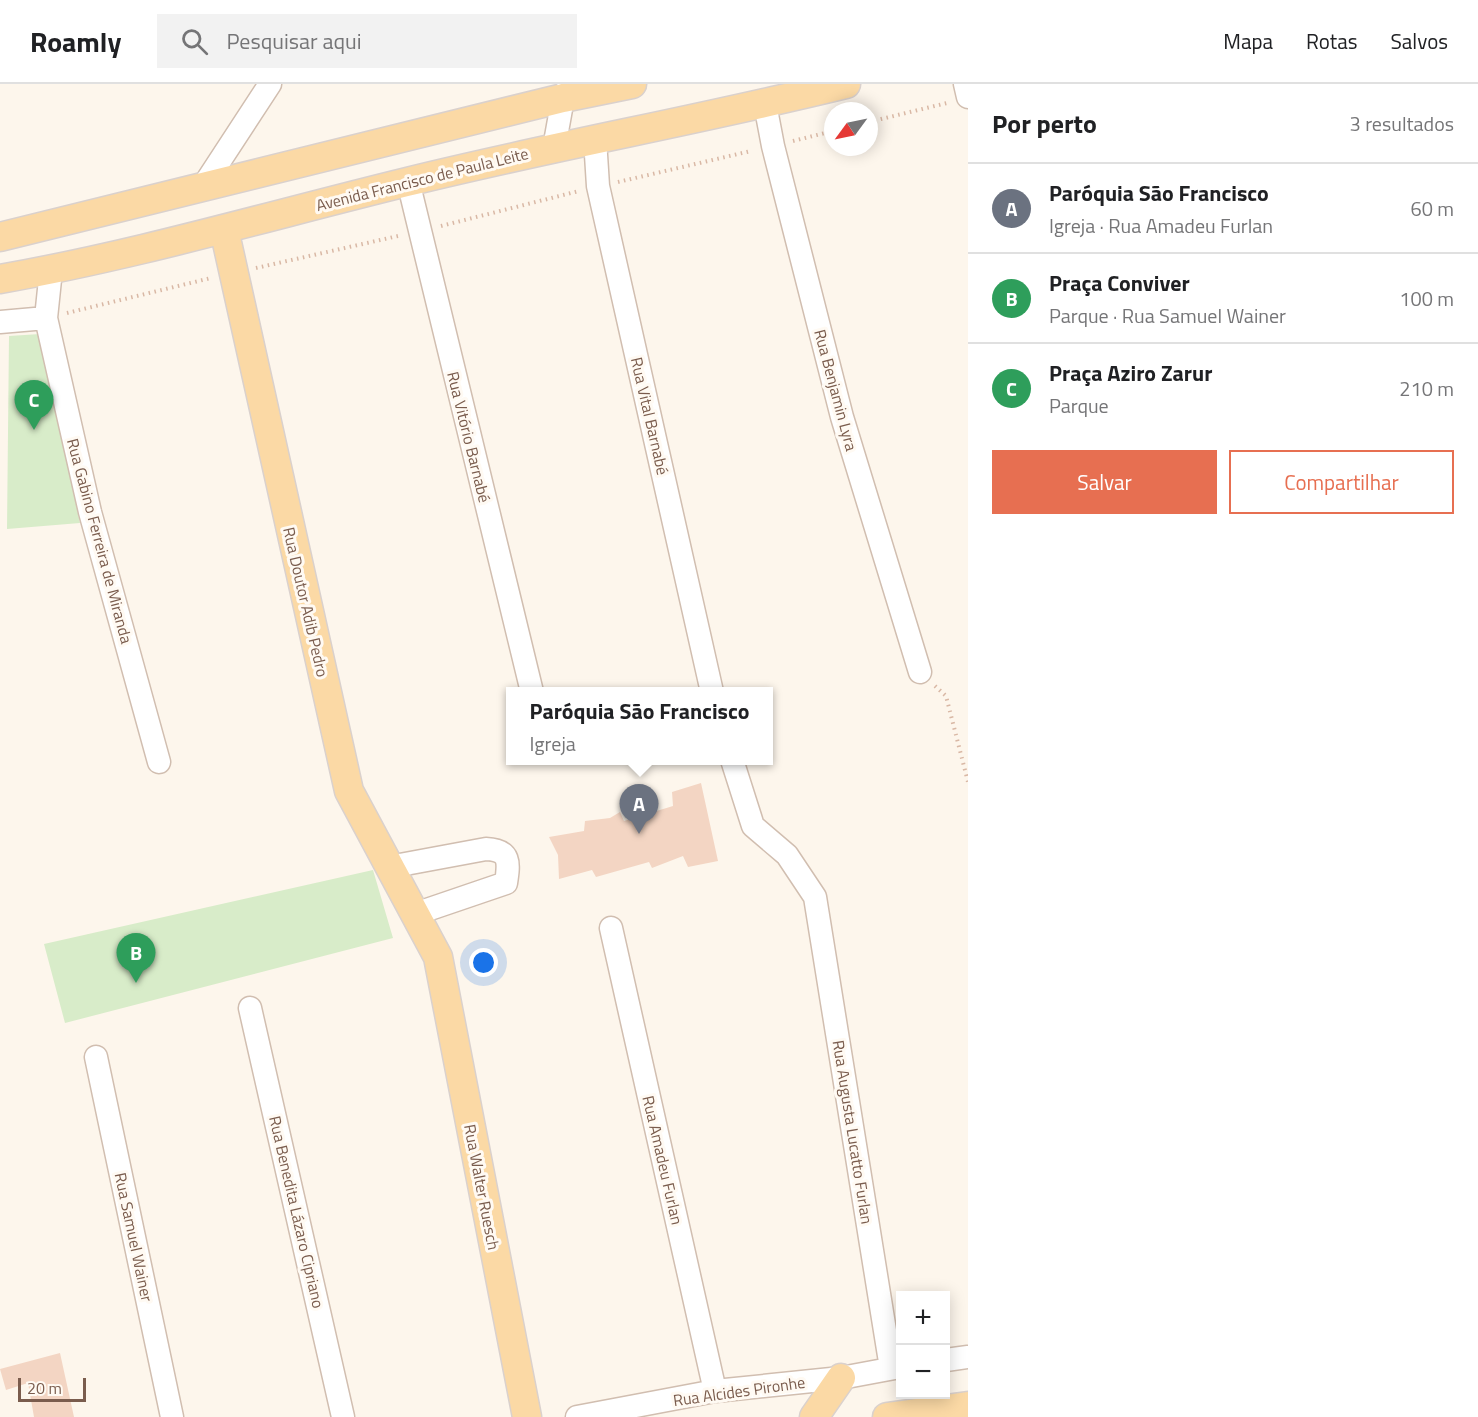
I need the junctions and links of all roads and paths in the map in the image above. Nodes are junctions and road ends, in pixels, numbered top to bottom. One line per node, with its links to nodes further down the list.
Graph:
1 (270, 84): 11 (street)
2 (632, 84): 4 (main road)
3 (846, 84): 6 (main road, Avenida Francisco de Paula Leite)
4 (566, 91): 9 (street); 11 (main road)
5 (963, 94): 7 (path)
6 (765, 104): 8 (main road, Avenida Francisco de Paula Leite); 18 (street, Rua Benjamin Lyra)
7 (878, 119)
8 (595, 139): 9 (main road, Avenida Francisco de Paula Leite); 20 (street, Rua Vital Barnabé)
9 (554, 148): 10 (main road, Avenida Francisco de Paula Leite)
10 (408, 181): 12 (main road, Avenida Francisco de Paula Leite); 19 (street, Rua Vitório Barnabé)
11 (202, 188): 13 (main road)
12 (224, 229): 14 (main road, Avenida Francisco de Paula Leite); 24 (main road, Rua Doutor Adib Pedro)
13 (0, 237)
14 (51, 270): 15 (main road, Avenida Francisco de Paula Leite); 16 (street, Rua Gabino Ferreira de Miranda)
15 (0, 279)
16 (46, 318): 17 (street); 21 (street, Rua Gabino Ferreira de Miranda)
17 (0, 322)
18 (920, 672): 23 (path)
19 (531, 687)
20 (711, 687)
21 (159, 762)
22 (734, 765): 32 (street, Rua Augusta Lucatto Furlan)
23 (968, 782)
24 (389, 867): 25 (main road, Rua Doutor Adib Pedro); 25 (street)
25 (415, 914): 27 (main road, Rua Doutor Adib Pedro)
26 (611, 928): 34 (street, Rua Amadeu Furlan)
27 (438, 957): 38 (main road, Rua Walter Ruesch)
28 (250, 1008): 37 (street, Rua Benedita Lázaro Cipriano)
29 (96, 1057): 36 (street, Rua Samuel Wainer)
30 (968, 1357): 31 (street)
31 (950, 1359)
32 (896, 1367): 33 (street, Rua Alcides Pironhe)
33 (841, 1378): 34 (street, Rua Alcides Pironhe); 40 (main road)
34 (715, 1391): 39 (street, Rua Alcides Pironhe)
35 (968, 1406): 41 (main road)
36 (172, 1417)
37 (343, 1417)
38 (526, 1417)
39 (578, 1417)
40 (814, 1417)
41 (887, 1417)

